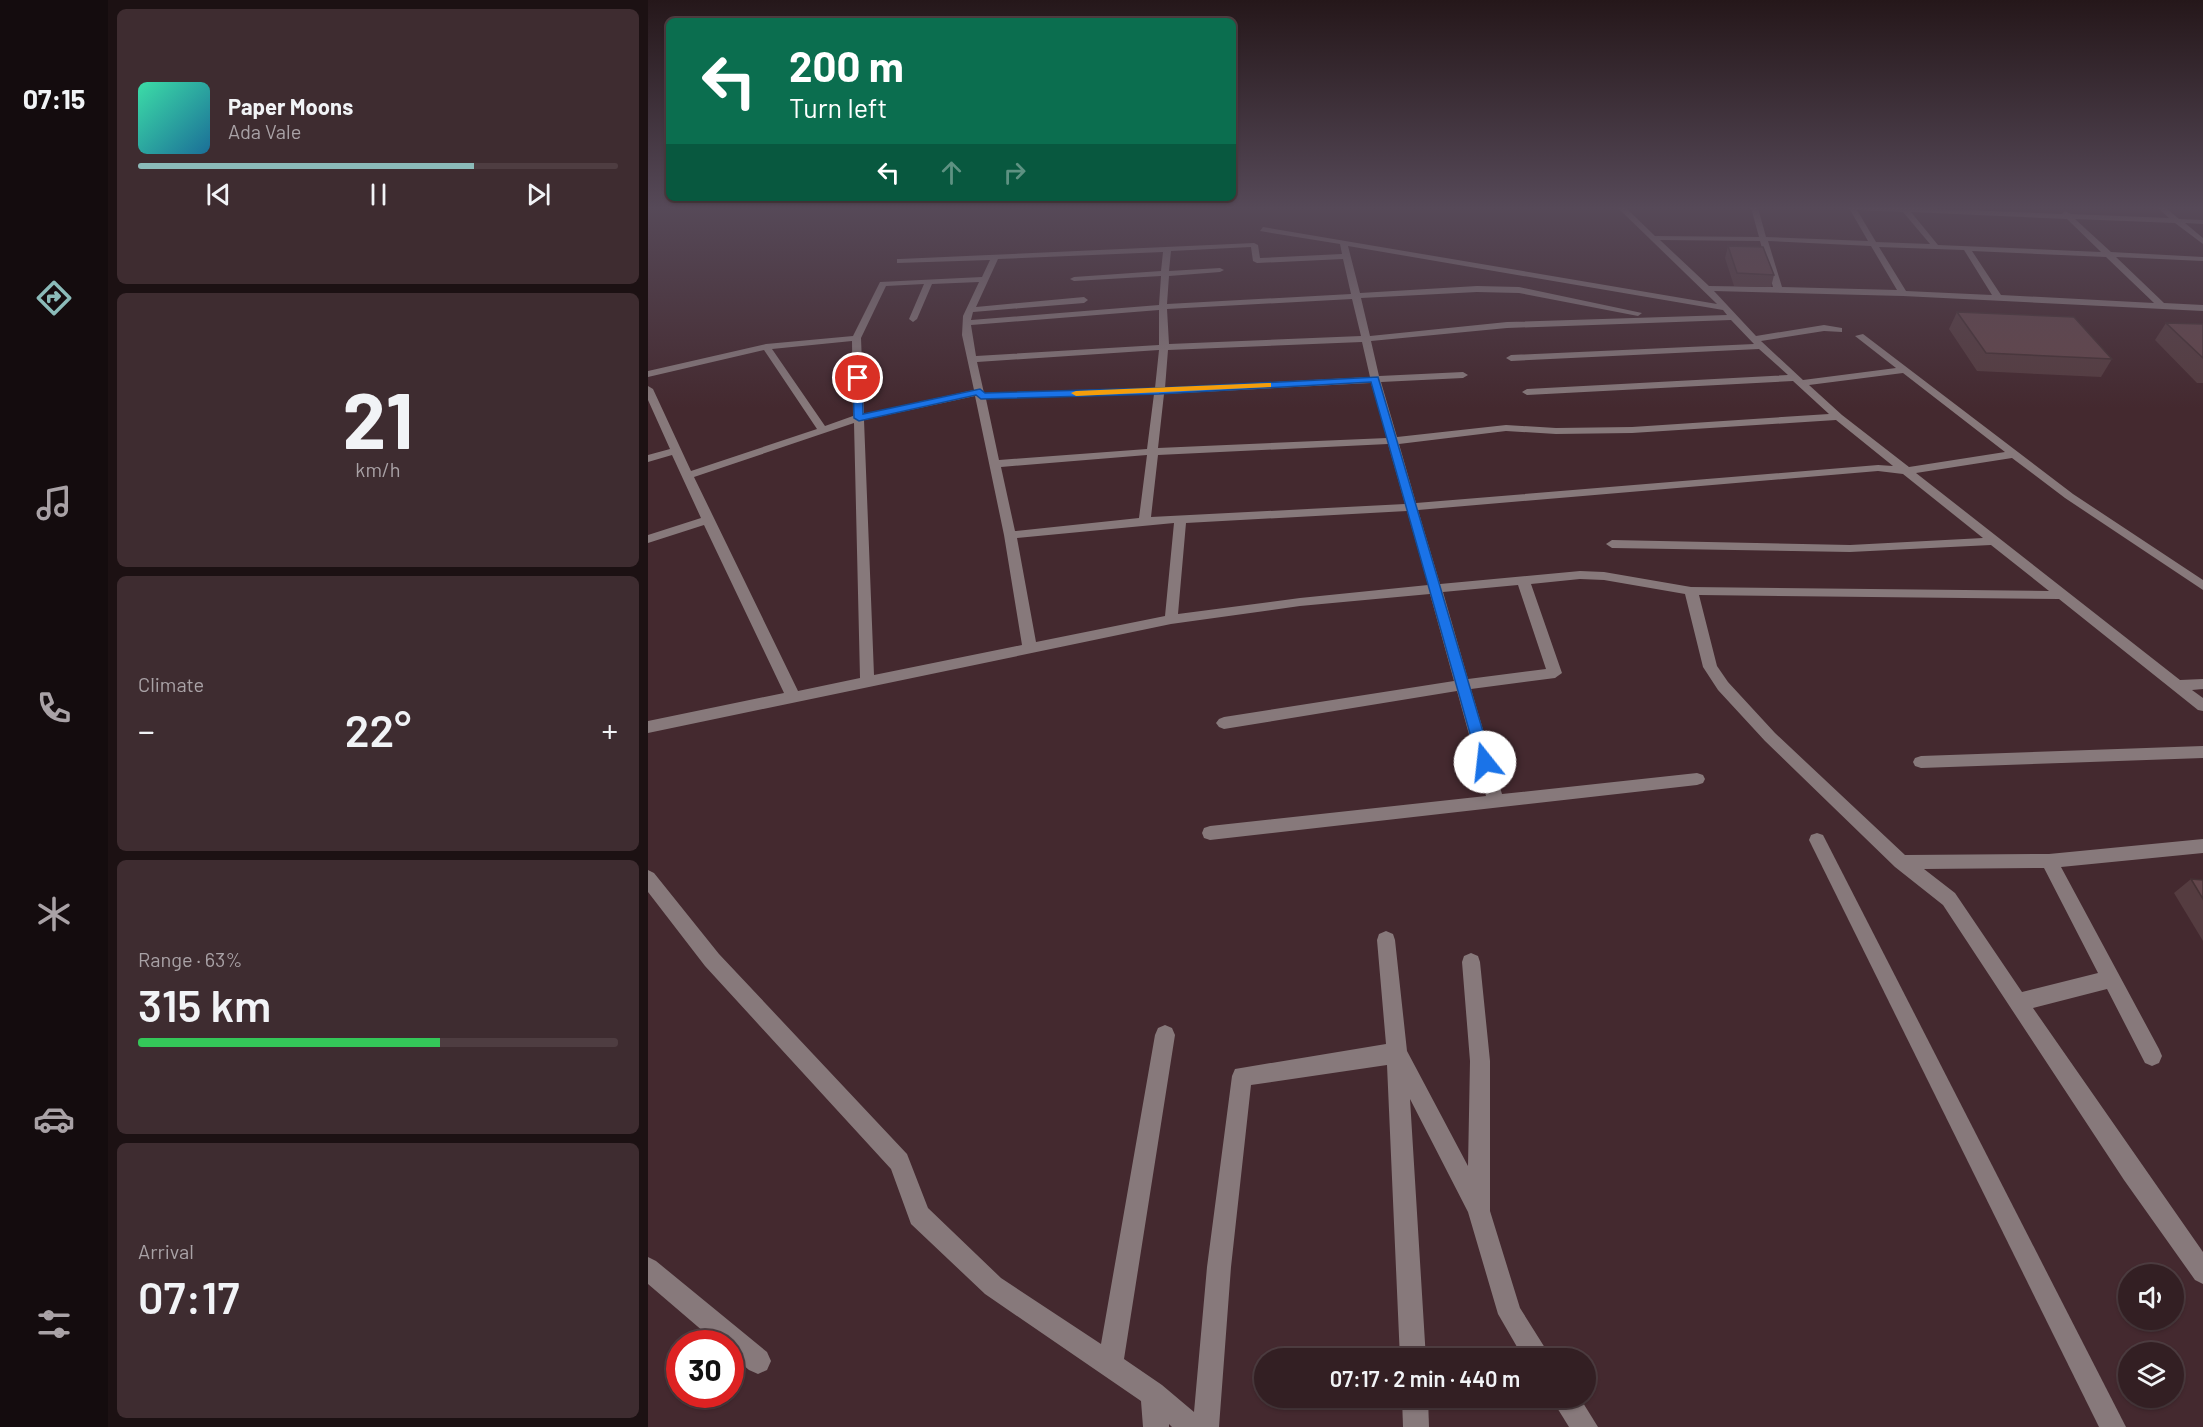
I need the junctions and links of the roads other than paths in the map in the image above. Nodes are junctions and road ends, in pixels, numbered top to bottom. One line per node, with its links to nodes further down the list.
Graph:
1 (986, 275): 11 (street)
2 (1142, 275): 12 (street)
3 (1166, 275): 21 (street)
4 (1350, 275): 17 (street)
5 (1530, 275): 22 (street)
6 (1693, 275): 14 (street)
7 (1774, 275): 15 (street)
8 (1891, 275): 16 (street)
9 (1983, 275): 18 (street)
10 (2128, 275): 20 (street)
11 (984, 279): 13 (street); 24 (street)
12 (1074, 279)
13 (929, 282): 27 (street); 31 (street)
14 (1707, 288): 15 (street); 22 (street)
15 (1778, 289): 16 (street)
16 (1903, 293): 18 (street)
17 (1354, 295): 21 (street); 26 (street); 32 (street)
18 (1998, 298): 20 (street)
19 (1084, 300): 24 (street)
20 (2162, 306): 23 (street)
21 (1163, 307): 28 (street); 35 (street)
22 (1726, 308): 25 (street)
23 (2203, 308)
24 (970, 309): 28 (street)
25 (1735, 317): 26 (street); 33 (street)
26 (1668, 318): 32 (street)
27 (913, 319)
28 (967, 323): 37 (street)
29 (1839, 330): 33 (street)
30 (1860, 336): 38 (street)
31 (856, 338): 34 (street); 48 (street)
32 (1364, 339): 35 (street); 41 (street)
33 (1757, 343): 36 (street); 42 (street)
34 (766, 347): 39 (street); 49 (street)
35 (1164, 347): 37 (street); 44 (street)
36 (1511, 358)
37 (973, 359): 46 (street)
38 (1906, 370): 42 (street); 53 (street)
39 (648, 374)
40 (1463, 375): 41 (street)
41 (1375, 379): 44 (street); 50 (street)
42 (1797, 380): 45 (street); 47 (street)
43 (648, 389): 51 (street)
44 (1159, 391): 46 (street); 52 (street)
45 (1527, 392)
46 (980, 394): 48 (street); 55 (street)
47 (1838, 417): 50 (street); 56 (street)
48 (859, 418): 49 (street); 73 (street)
49 (822, 429): 57 (street)
50 (1394, 441): 52 (street); 58 (street)
51 (676, 450): 54 (street); 57 (street)
52 (1153, 451): 55 (street); 61 (street)
53 (2015, 454): 56 (street); 67 (street)
54 (648, 459)
55 (993, 464): 62 (street)
56 (1906, 471): 58 (street); 64 (street)
57 (689, 475): 60 (street)
58 (1413, 507): 59 (street); 68 (street)
59 (1180, 519): 61 (street); 71 (street)
60 (708, 520): 63 (street); 77 (street)
61 (1145, 521): 62 (street)
62 (1010, 535): 72 (street)
63 (648, 538)
64 (1991, 541): 65 (street); 70 (street)
65 (1612, 544)
66 (1523, 580): 68 (street); 69 (street); 75 (street)
67 (2203, 586)
68 (1435, 591): 71 (street); 75 (street)
69 (1691, 591): 70 (street); 89 (street)
70 (2060, 595): 76 (street)
71 (1171, 619): 72 (street)
72 (1030, 648): 73 (street)
73 (867, 680): 77 (street)
74 (2203, 684): 76 (street)
75 (1462, 685): 79 (street); 84 (street)
76 (2176, 685): 78 (street)
77 (794, 698): 80 (street)
78 (2203, 706)
79 (1224, 723)
80 (648, 727)
81 (2203, 752): 82 (street)
82 (1921, 762)
83 (1697, 779): 84 (street)
84 (1496, 801): 85 (street)
85 (1210, 833)
86 (1817, 840): 113 (street)
87 (2203, 846): 88 (street)
88 (2049, 861): 89 (street); 93 (street)
89 (1901, 862): 94 (street)
90 (648, 878): 104 (street)
91 (1386, 940): 96 (street)
92 (1471, 962): 98 (street)
93 (2112, 979): 94 (street); 97 (street)
94 (2018, 1002): 100 (street)
95 (1165, 1035): 104 (street)
96 (1397, 1053): 98 (street); 101 (street); 110 (street)
97 (2152, 1056)
98 (1479, 1211): 102 (street)
99 (648, 1269): 103 (street)
100 (2203, 1272)
101 (1412, 1348)
102 (1532, 1348)
103 (758, 1361)
104 (1110, 1366): 105 (street)
105 (1153, 1394): 108 (street); 109 (street)
106 (1415, 1408): 111 (street)
107 (1571, 1408): 112 (street)
108 (1156, 1427)
109 (1192, 1427)
110 (1206, 1427)
111 (1416, 1427)
112 (1585, 1427)
113 (2113, 1427)

